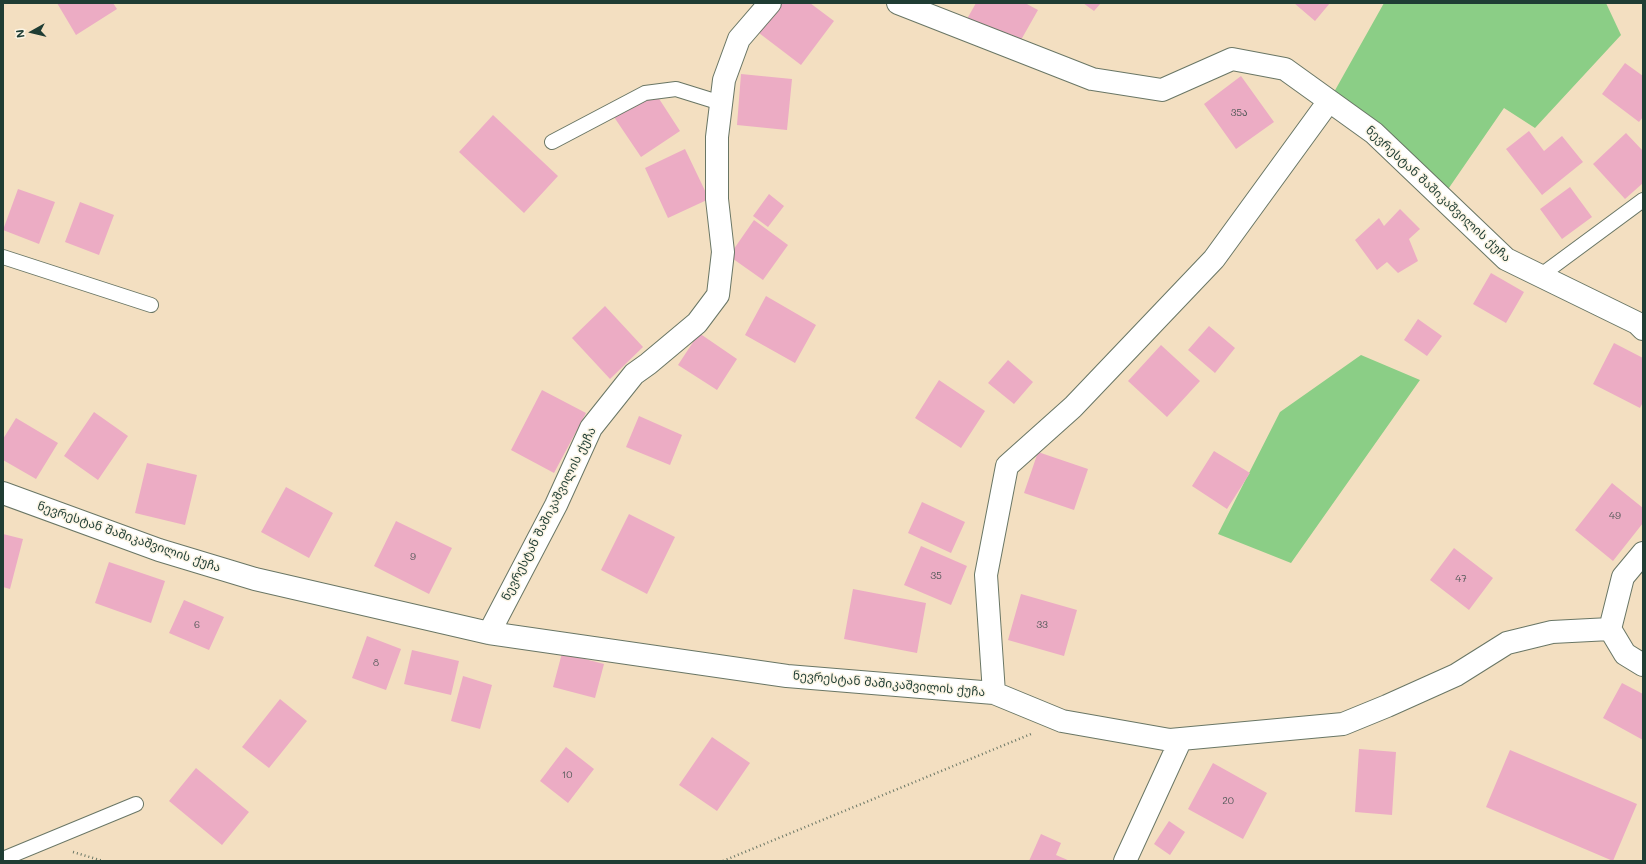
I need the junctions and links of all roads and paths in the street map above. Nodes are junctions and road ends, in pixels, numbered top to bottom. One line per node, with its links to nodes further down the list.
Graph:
1 (770, 3): 4 (street, ნევრესტან შაშიკაშვილის ქუჩა)
2 (898, 3): 3 (street, ნევრესტან შაშიკაშვილის ქუჩა)
3 (1329, 101): 8 (street, ნევრესტან შაშიკაშვილის ქუჩა); 16 (street)
4 (721, 103): 5 (lane); 14 (street, ნევრესტან შაშიკაშვილის ქუჩა)
5 (552, 142)
6 (1643, 200): 8 (lane)
7 (3, 257): 9 (lane)
8 (1540, 276): 10 (street, ნევრესტან შაშიკაშვილის ქუჩა)
9 (151, 305)
10 (1643, 329)
11 (3, 494): 14 (street, ნევრესტან შაშიკაშვილის ქუჩა)
12 (1643, 553): 13 (street)
13 (1610, 629): 15 (street); 18 (street, ნევრესტან შაშიკაშვილის ქუჩა)
14 (489, 633): 16 (street, ნევრესტან შაშიკაშვილის ქუჩა)
15 (1643, 664)
16 (994, 693): 17 (street, ნევრესტან შაშიკაშვილის ქუჩა)
17 (1062, 722): 18 (street, ნევრესტან შაშიკაშვილის ქუჩა); 21 (path)
18 (1181, 740): 22 (street)
19 (136, 804): 20 (lane)
20 (3, 859)
21 (723, 861)
22 (1125, 861)

